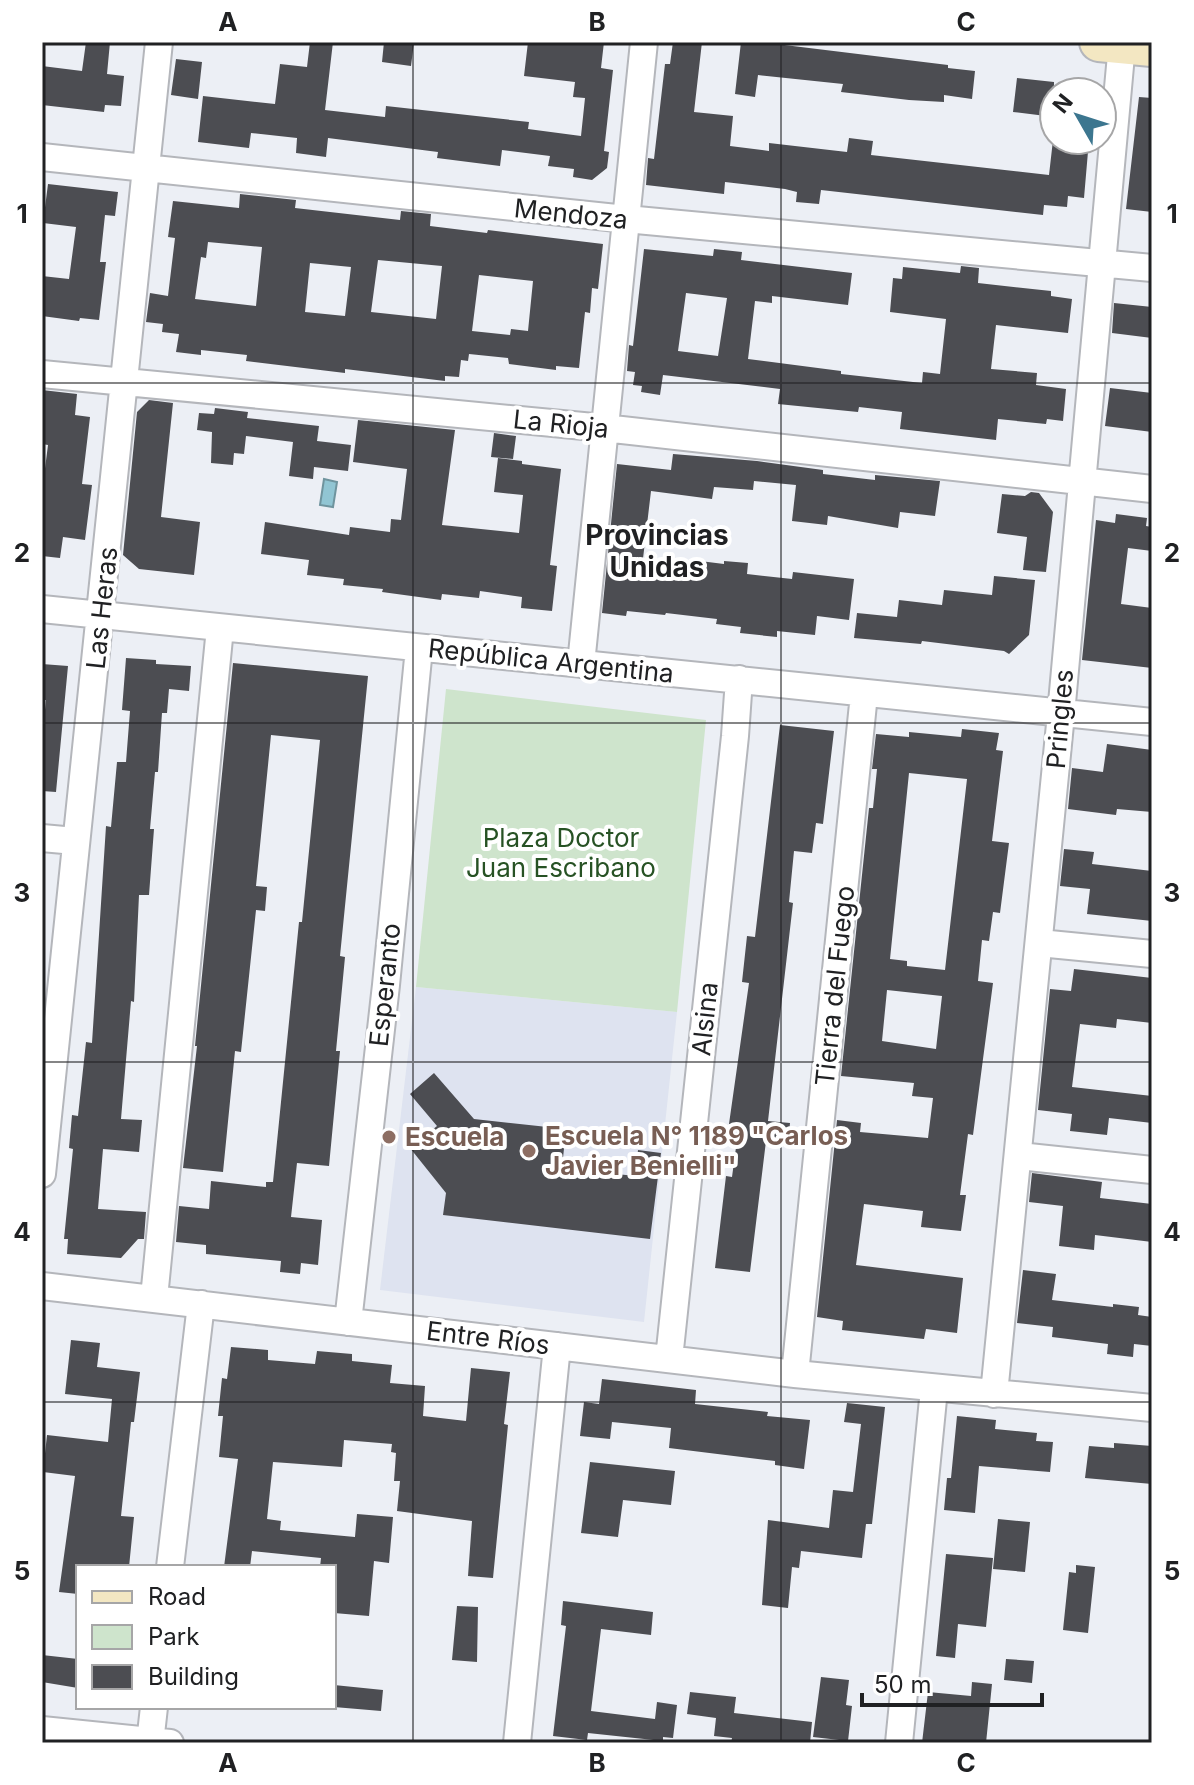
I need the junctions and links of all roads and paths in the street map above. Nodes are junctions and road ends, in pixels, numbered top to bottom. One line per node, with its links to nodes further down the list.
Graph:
1 (159, 42): 5 (street, Las Heras)
2 (644, 42): 6 (street)
3 (1124, 44): 7 (street, Pringles)
4 (42, 157): 5 (street, Mendoza)
5 (144, 170): 6 (street, Mendoza); 10 (street, Las Heras)
6 (626, 219): 7 (street, Mendoza); 11 (street)
7 (1101, 262): 8 (street, Mendoza); 12 (street, Pringles)
8 (1152, 268)
9 (42, 374): 10 (street, La Rioja)
10 (124, 382): 11 (street, La Rioja); 15 (street, Las Heras)
11 (604, 428): 12 (street, La Rioja); 18 (street)
12 (1080, 482): 13 (street, La Rioja); 21 (street, Pringles)
13 (1152, 489)
14 (42, 609): 15 (street, República Argentina)
15 (102, 615): 16 (street, República Argentina); 24 (street, Las Heras)
16 (220, 628): 17 (street, República Argentina); 32 (street)
17 (419, 648): 18 (street, República Argentina); 34 (street, Esperanto)
18 (581, 664): 19 (street, República Argentina)
19 (739, 679): 20 (street, República Argentina); 36 (street, Alsina)
20 (864, 694): 21 (street, República Argentina); 37 (street, Tierra del Fuego)
21 (1061, 714): 22 (street, República Argentina); 25 (street, Pringles)
22 (1152, 722)
23 (42, 838): 24 (street)
24 (75, 841): 27 (street, Las Heras)
25 (1039, 943): 26 (street); 28 (street, Pringles)
26 (1152, 954)
27 (48, 1056): 30 (street, Las Heras)
28 (1019, 1156): 29 (street); 39 (street, Pringles)
29 (1152, 1170)
30 (42, 1174)
31 (42, 1286): 32 (street, Entre Ríos)
32 (154, 1298): 33 (street, Entre Ríos)
33 (201, 1304): 34 (street, Entre Ríos); 41 (street)
34 (348, 1322): 35 (street, Entre Ríos)
35 (557, 1346): 36 (street, Entre Ríos); 45 (street)
36 (669, 1359): 37 (street, Entre Ríos)
37 (795, 1374): 38 (street, Entre Ríos)
38 (934, 1389): 39 (street, Entre Ríos); 46 (street)
39 (994, 1394): 40 (street, Entre Ríos)
40 (1152, 1408)
41 (170, 1565)
42 (154, 1709): 44 (street)
43 (42, 1730): 44 (street)
44 (157, 1742)
45 (517, 1743)
46 (899, 1743)

